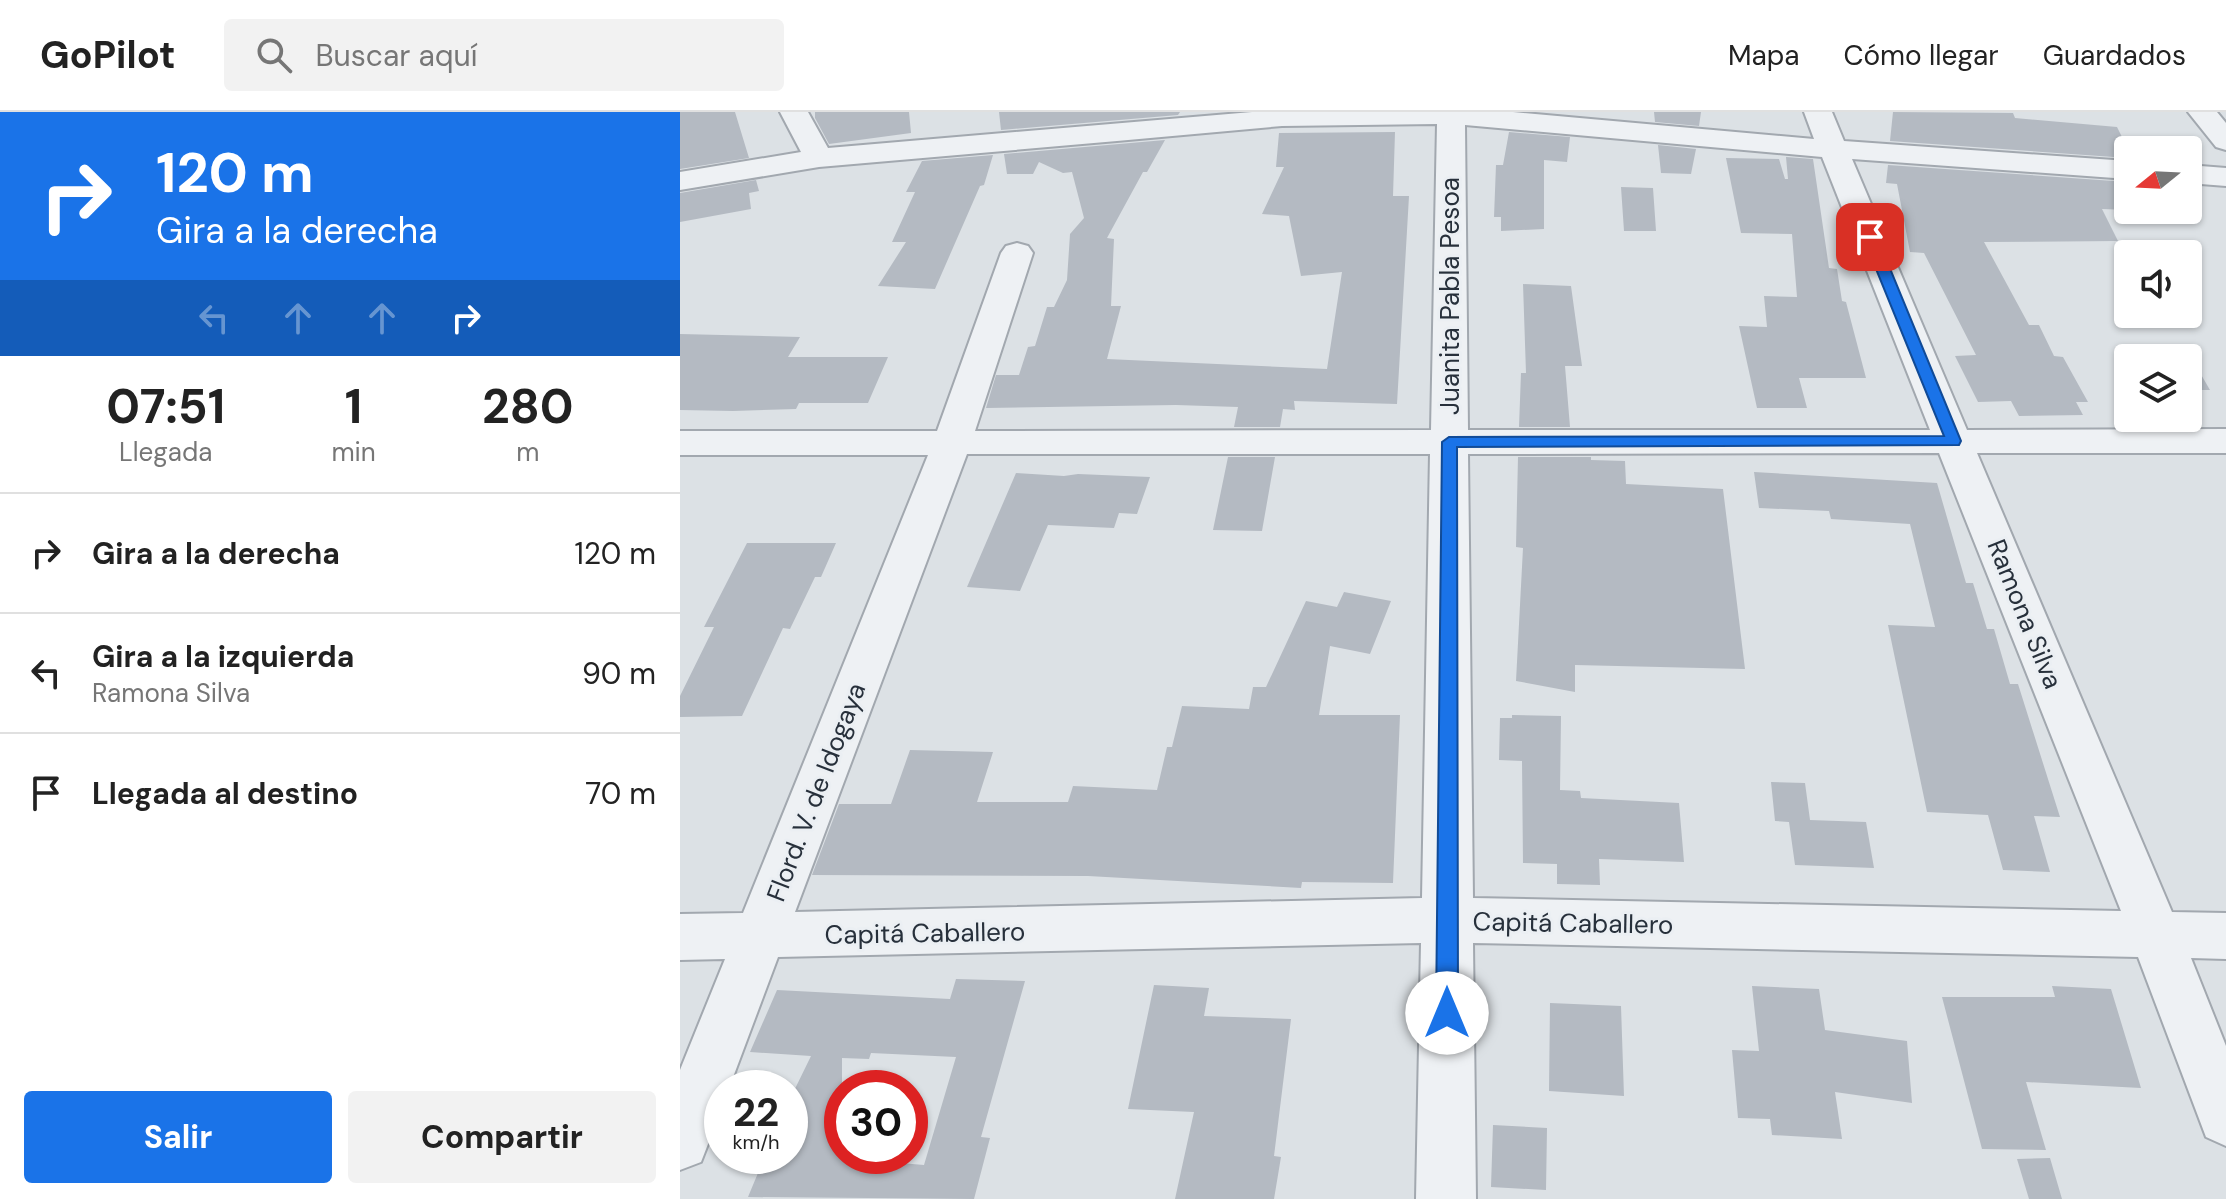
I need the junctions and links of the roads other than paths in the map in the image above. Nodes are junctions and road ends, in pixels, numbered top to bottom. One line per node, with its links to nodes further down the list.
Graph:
1 (794, 112): 7 (street)
2 (2202, 112): 6 (street)
3 (1451, 113): 4 (street); 5 (street); 15 (street, Juanita Pabla Pesoa)
4 (1114, 122): 7 (street)
5 (1826, 131): 8 (street); 13 (street, Ramona Silva)
6 (2226, 141)
7 (819, 158): 11 (street)
8 (2114, 168)
9 (2202, 175): 10 (street)
10 (2226, 177)
11 (680, 181)
12 (1017, 253): 17 (street, Flord. V. de Idogaya)
13 (1954, 441): 14 (street); 15 (street); 19 (street, Ramona Silva)
14 (2226, 441)
15 (1449, 442): 17 (street); 18 (street, Juanita Pabla Pesoa)
16 (680, 443): 17 (street)
17 (952, 443): 22 (street, Flord. V. de Idogaya)
18 (1447, 920): 19 (street, Capitá Caballero); 22 (street, Capitá Caballero); 25 (street, Juanita Pabla Pesoa)
19 (2156, 935): 20 (street, Capitá Caballero); 23 (street, Ramona Silva)
20 (2226, 936)
21 (680, 937): 22 (street, Capitá Caballero)
22 (760, 937): 24 (street, Flord. V. de Idogaya)
23 (2226, 1118)
24 (680, 1142)
25 (1446, 1199)

